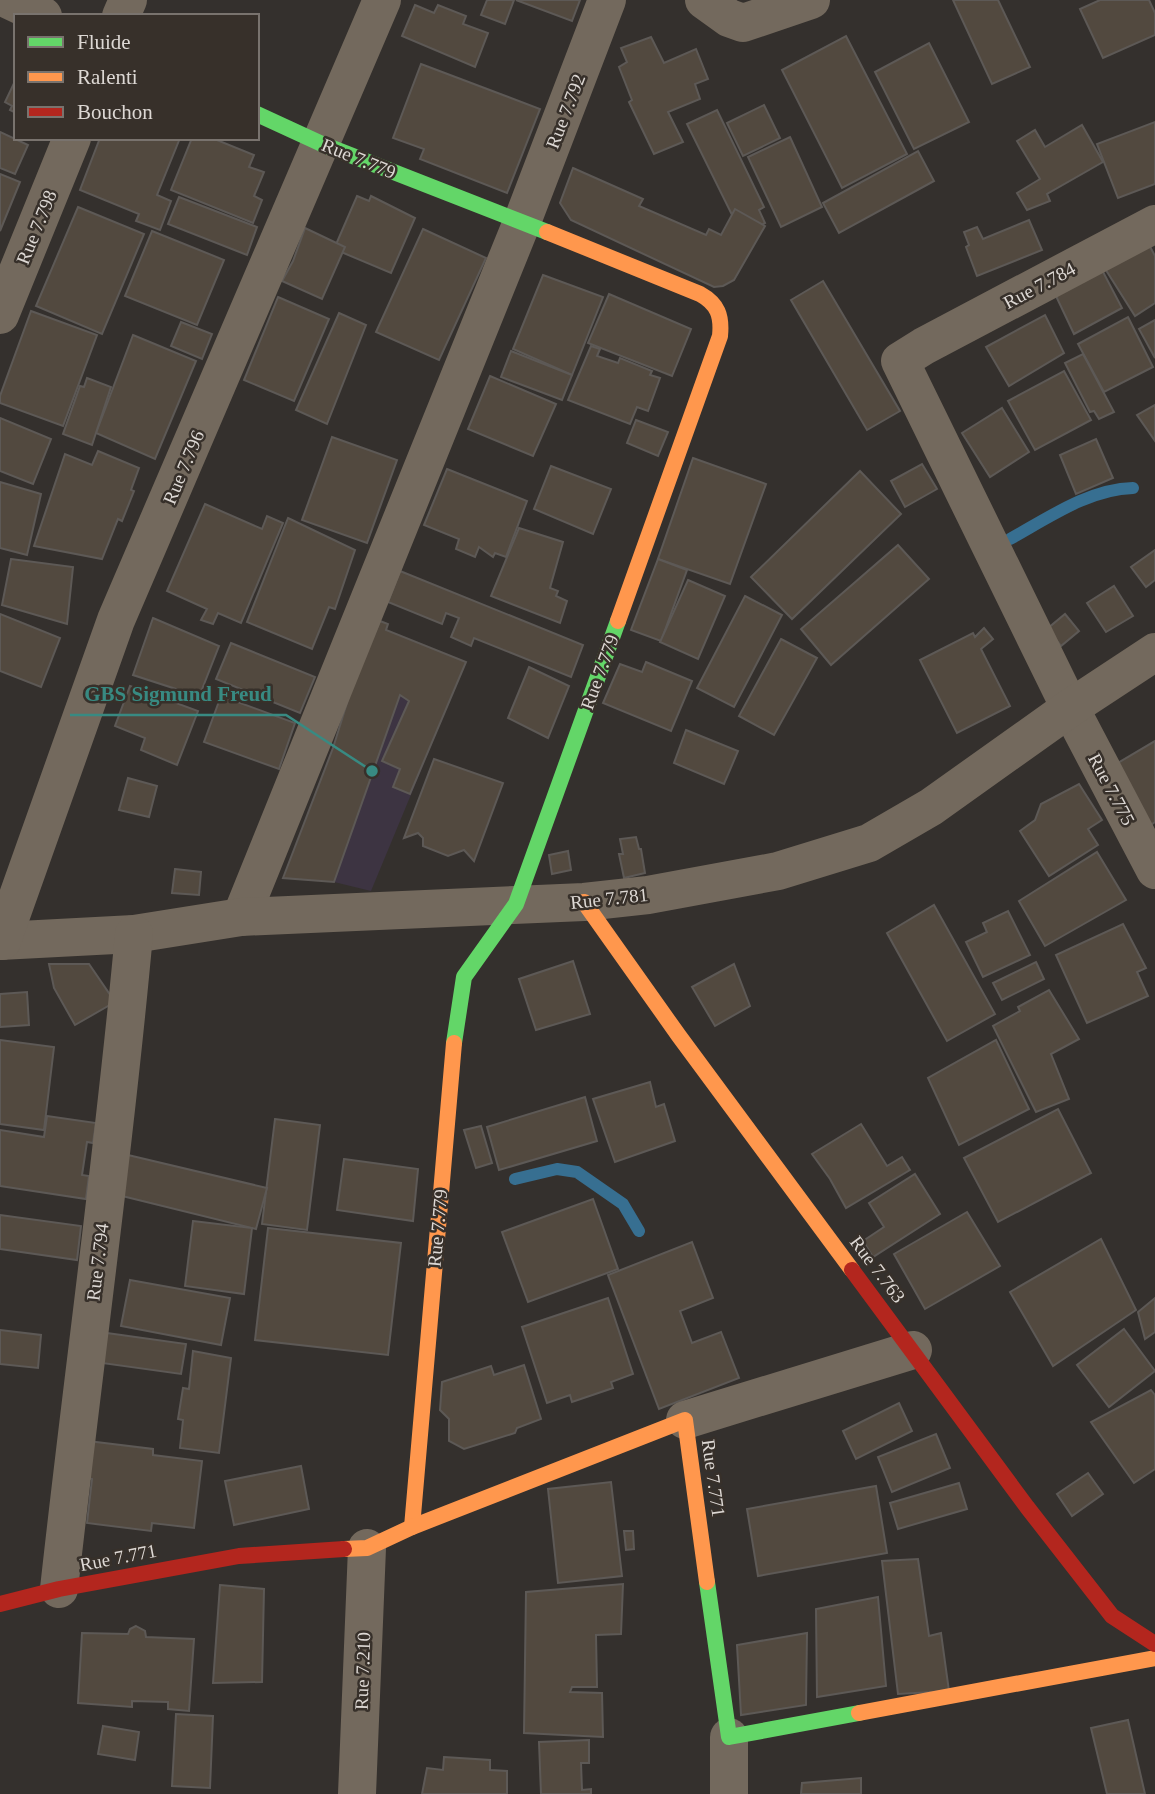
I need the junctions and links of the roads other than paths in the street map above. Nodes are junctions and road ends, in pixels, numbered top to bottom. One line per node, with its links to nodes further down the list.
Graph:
1 (9, 0): 6 (street)
2 (382, 0): 9 (street, Rue 7.796)
3 (607, 0): 10 (street, Rue 7.792)
4 (704, 0): 5 (street)
5 (811, 0)
6 (39, 14)
7 (259, 115): 9 (street, Rue 7.779)
8 (71, 140): 12 (street, Rue 7.798)
9 (322, 144): 10 (street, Rue 7.779); 21 (street, Rue 7.796)
10 (522, 222): 18 (street, Rue 7.779); 19 (street, Rue 7.792)
11 (1155, 224): 13 (street, Rue 7.784)
12 (0, 315)
13 (923, 346): 15 (street, Rue 7.775)
14 (1155, 652): 15 (street, Rue 7.781)
15 (1070, 708): 16 (street, Rue 7.775); 17 (street, Rue 7.781)
16 (1155, 870)
17 (584, 902): 18 (street, Rue 7.781); 22 (street, Rue 7.763)
18 (516, 904): 19 (street, Rue 7.781); 24 (street, Rue 7.779)
19 (241, 917): 20 (street, Rue 7.781)
20 (134, 934): 21 (street, Rue 7.781); 26 (street, Rue 7.794)
21 (1, 941)
22 (913, 1350): 23 (street); 28 (street, Rue 7.763)
23 (685, 1420): 24 (street, Rue 7.771); 30 (street, Rue 7.771)
24 (412, 1527): 25 (street, Rue 7.771)
25 (367, 1548): 26 (street, Rue 7.771); 31 (street, Rue 7.210)
26 (59, 1589): 27 (street, Rue 7.771)
27 (0, 1604)
28 (1155, 1644)
29 (1155, 1658): 30 (street)
30 (729, 1737): 32 (street)
31 (357, 1794)
32 (729, 1794)

